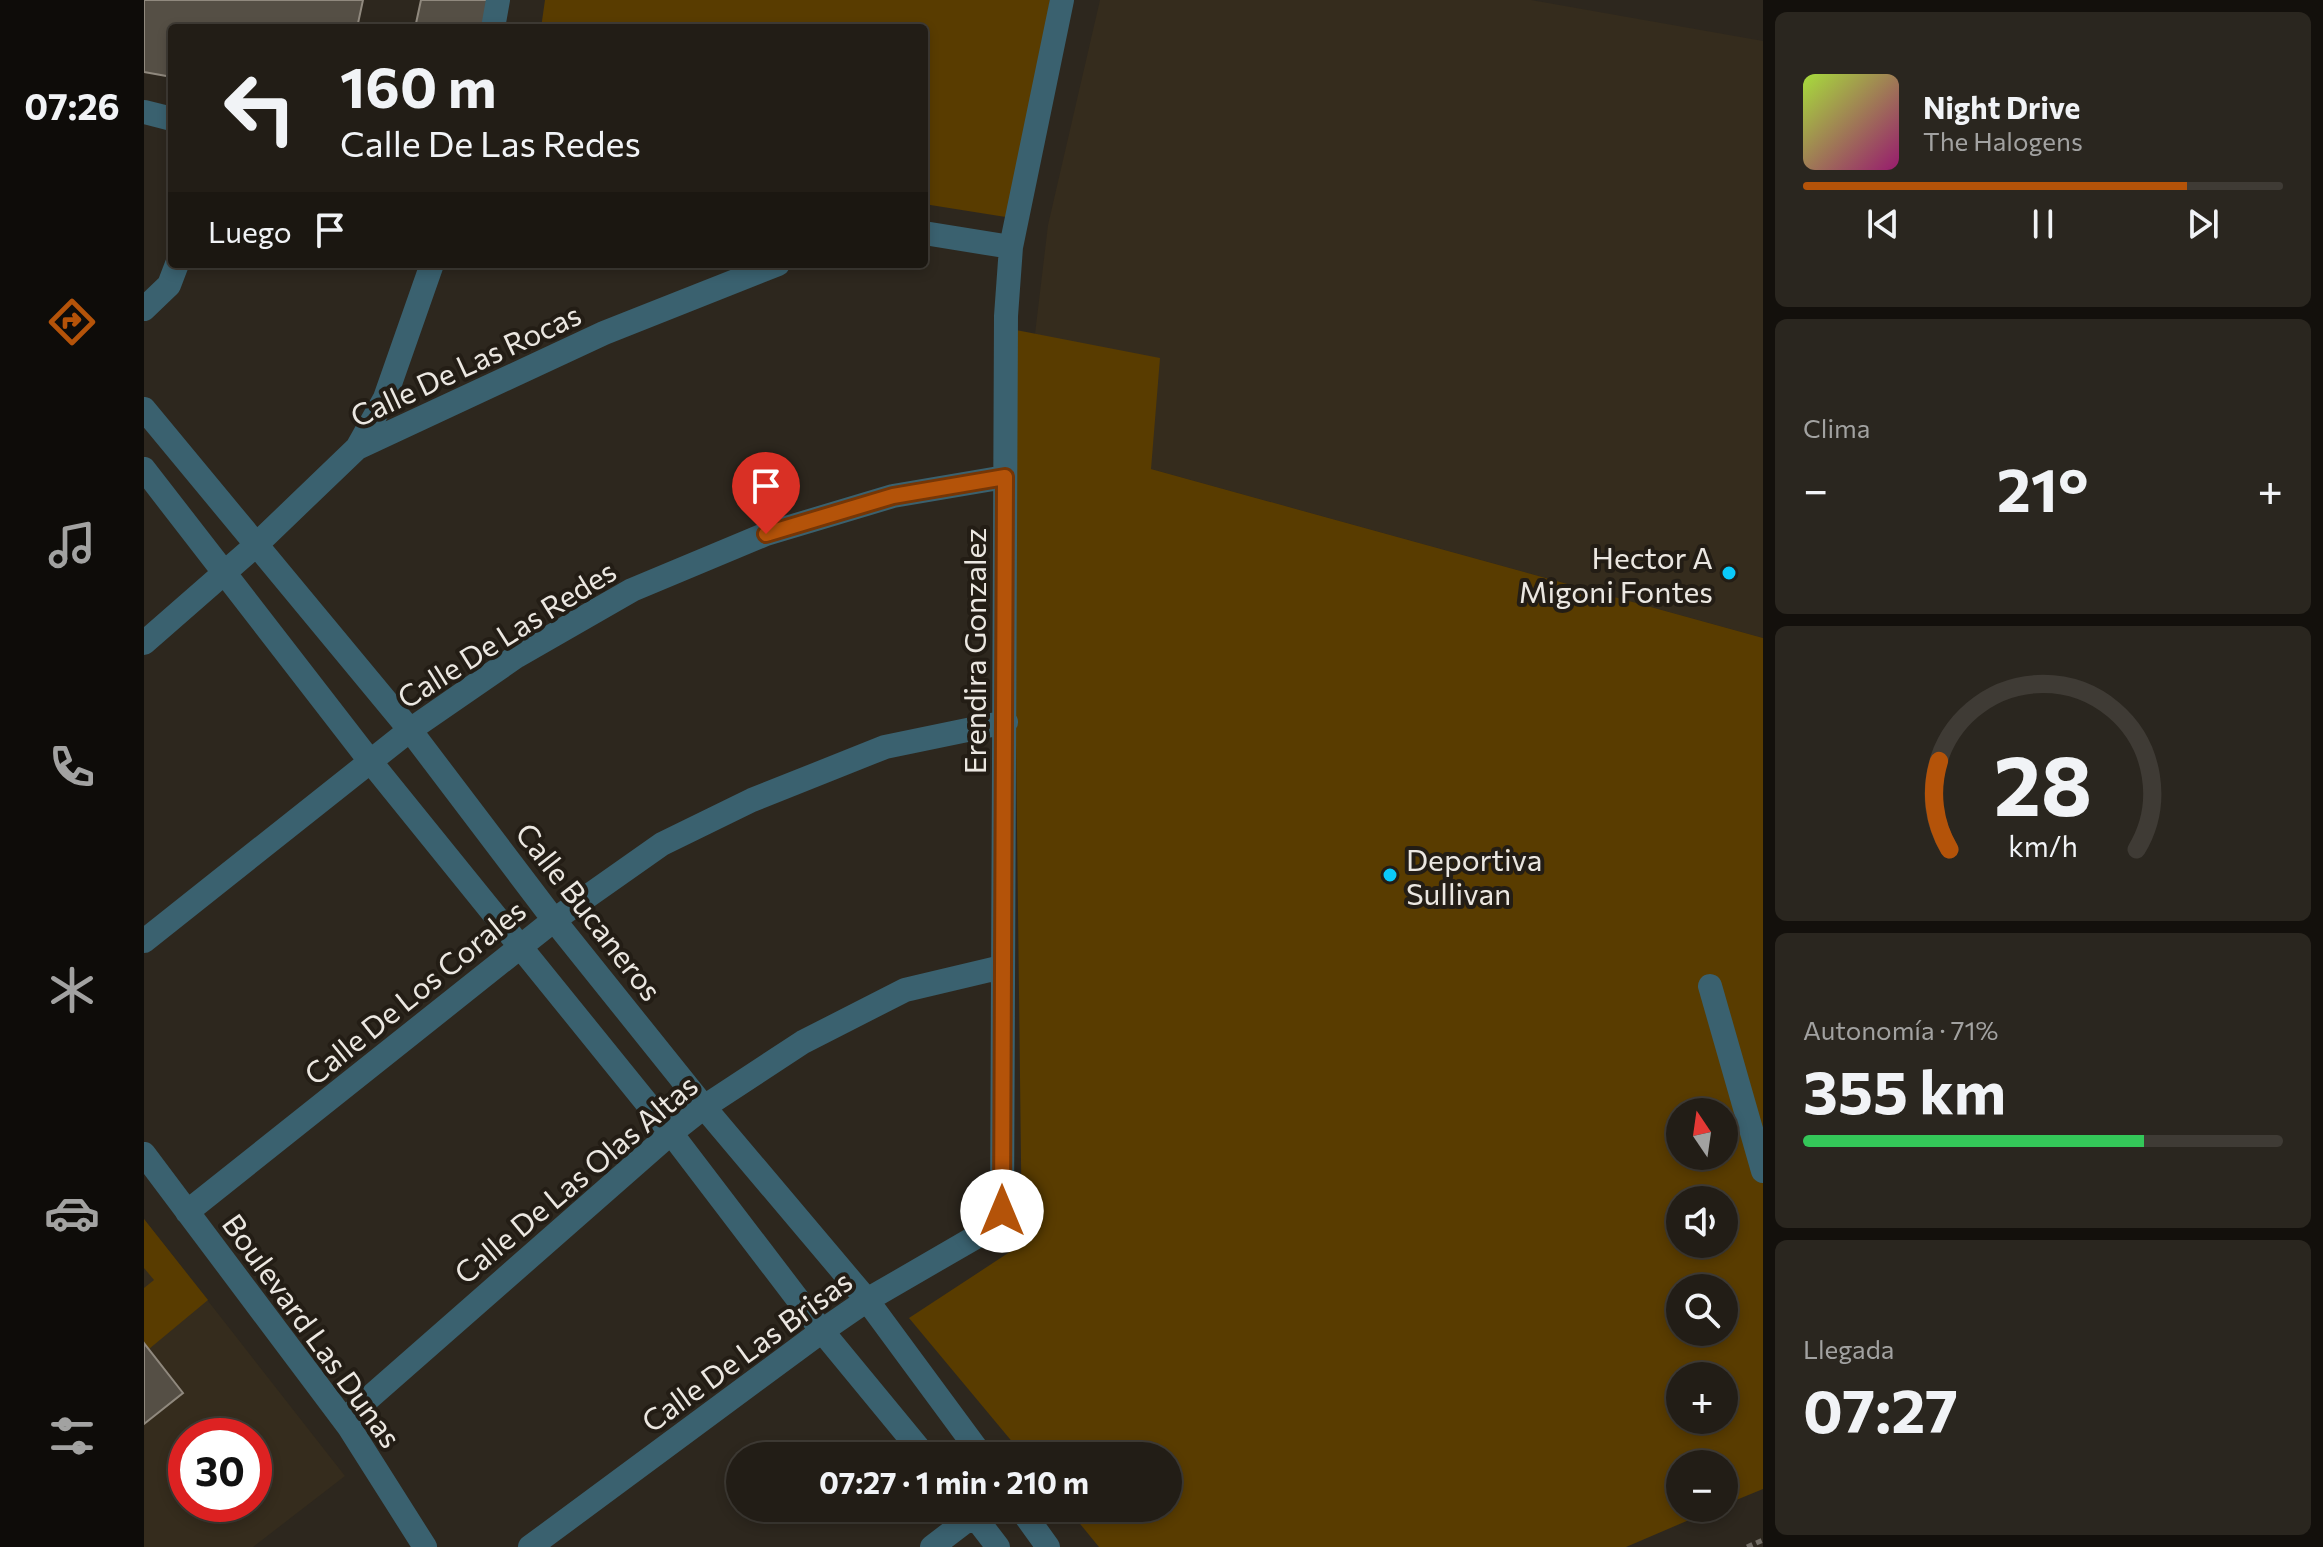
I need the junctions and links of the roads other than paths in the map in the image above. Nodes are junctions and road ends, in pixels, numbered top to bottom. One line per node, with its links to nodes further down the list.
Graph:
1 (498, 0): 3 (street)
2 (1062, 0): 7 (street, Erendira Gonzalez)
3 (494, 24)
4 (144, 112): 5 (street)
5 (168, 118)
6 (928, 234): 7 (street)
7 (1011, 247): 15 (street, Erendira Gonzalez)
8 (175, 268): 11 (street)
9 (431, 268): 13 (street)
10 (768, 268): 13 (street, Calle De Las Rocas)
11 (144, 309)
12 (144, 409): 16 (street, Calle Bucaneros)
13 (357, 448): 16 (street, Calle De Las Rocas)
14 (144, 469): 17 (street)
15 (1005, 477): 19 (street, Erendira Gonzalez); 20 (street, Calle De Las Redes)
16 (256, 545): 17 (street, Calle De Las Rocas); 20 (street, Calle Bucaneros)
17 (224, 573): 18 (street, Calle De Las Rocas); 21 (street)
18 (144, 643)
19 (1006, 722): 22 (street, Calle De Los Corales); 25 (street, Erendira Gonzalez)
20 (410, 730): 21 (street, Calle De Las Redes); 22 (street, Calle Bucaneros)
21 (370, 761): 23 (street, Calle De Las Redes); 24 (street)
22 (554, 920): 24 (street, Calle De Los Corales); 27 (street, Calle Bucaneros)
23 (144, 941)
24 (519, 948): 28 (street); 32 (street, Calle De Los Corales)
25 (1002, 967): 27 (street, Calle De Las Olas Altas); 31 (street, Erendira Gonzalez)
26 (1710, 986): 30 (street)
27 (704, 1107): 28 (street, Calle De Las Olas Altas); 33 (street, Calle Bucaneros)
28 (671, 1133): 34 (street); 35 (street, Calle De Las Olas Altas)
29 (144, 1154): 32 (street, Boulevard Las Dunas)
30 (1763, 1171)
31 (1002, 1211): 33 (street, Calle De Las Brisas)
32 (187, 1212): 35 (street, Boulevard Las Dunas)
33 (867, 1300): 34 (street, Calle De Las Brisas); 37 (street, Calle Bucaneros)
34 (822, 1331): 36 (street); 42 (street, Calle De Las Brisas)
35 (344, 1420): 41 (street, Boulevard Las Dunas)
36 (913, 1442)
37 (972, 1442)
38 (962, 1522): 43 (street)
39 (982, 1522): 44 (street)
40 (1030, 1522): 45 (street)
41 (425, 1547)
42 (530, 1547)
43 (932, 1547)
44 (998, 1547)
45 (1048, 1547)

